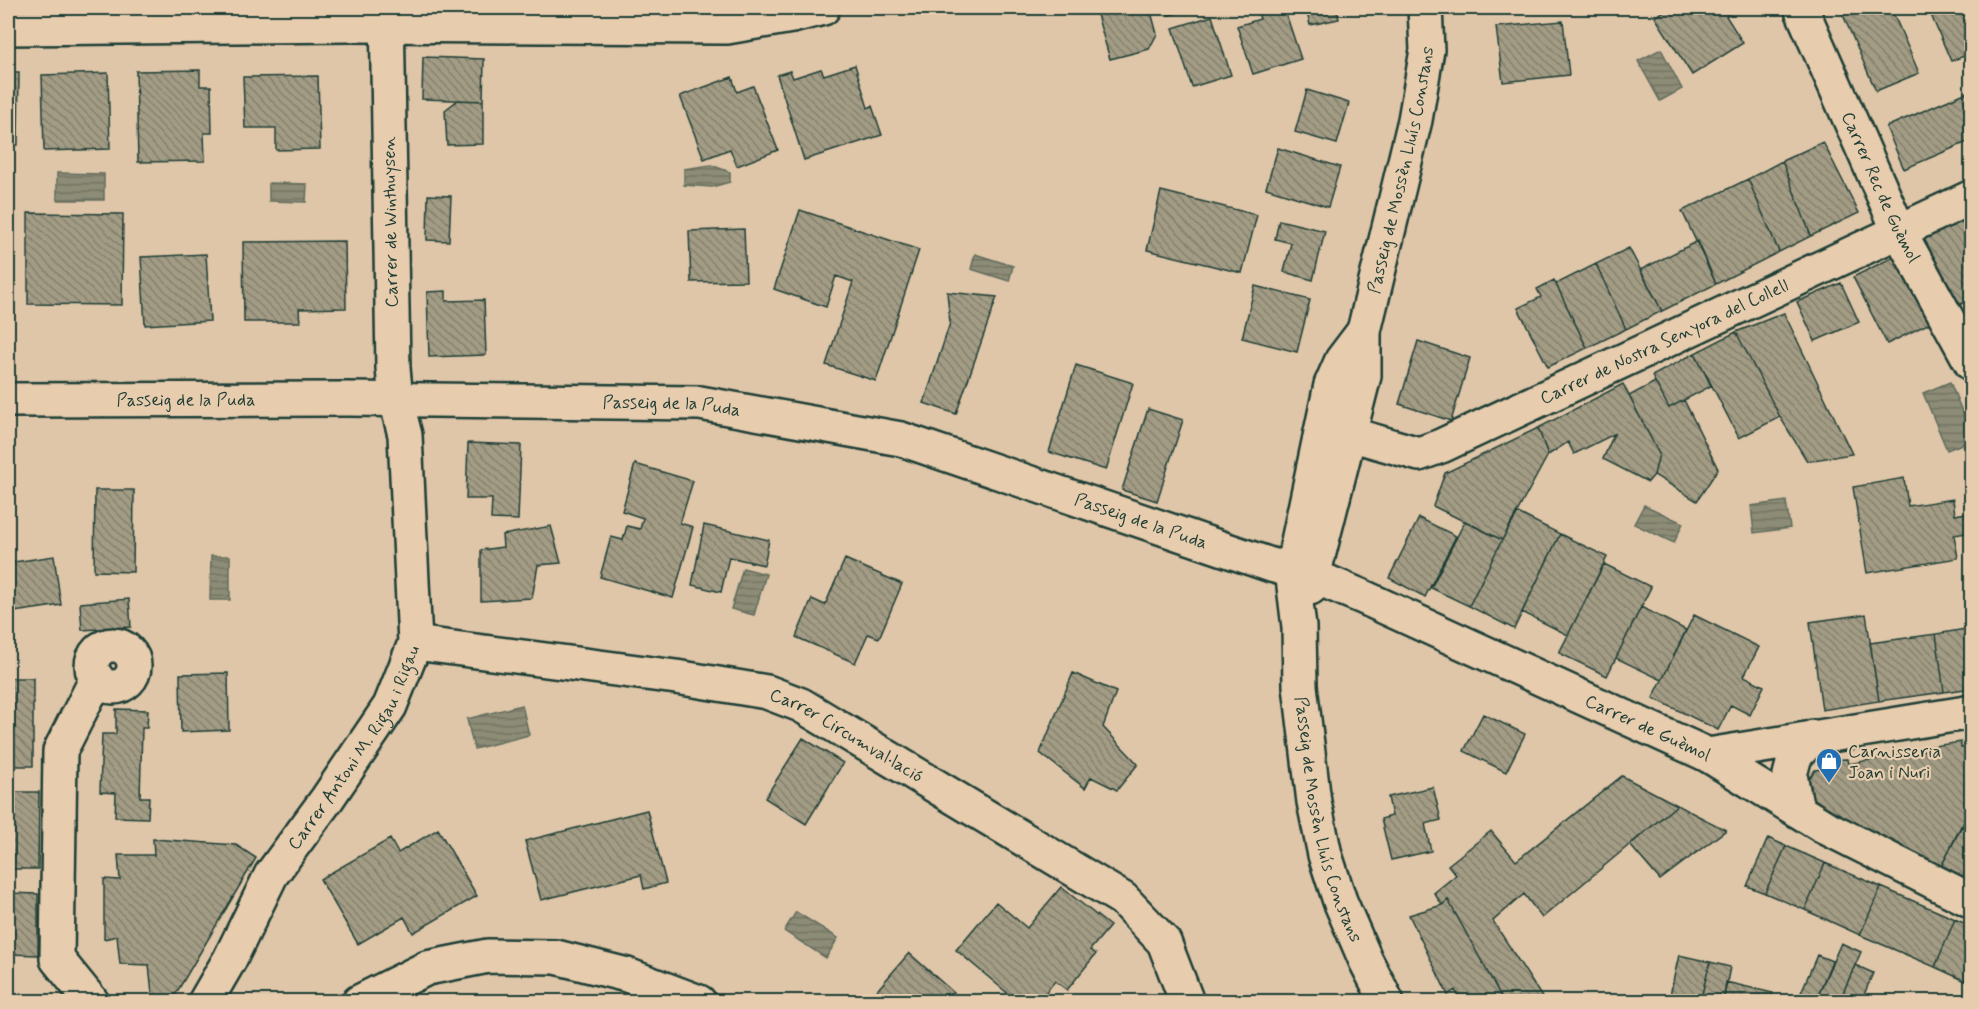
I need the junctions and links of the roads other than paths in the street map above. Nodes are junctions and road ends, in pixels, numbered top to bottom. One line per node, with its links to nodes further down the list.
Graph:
1 (823, 8): 4 (street)
2 (1425, 8): 8 (street, Passeig de Mossèn Lluís Constans)
3 (1800, 8): 7 (street, Carrer Rec de Guèmol)
4 (387, 16): 5 (street); 10 (street, Carrer de Winthuysen)
5 (8, 28)
6 (1971, 197): 7 (street, Carrer de Nostra Senyora del Collell)
7 (1899, 231): 9 (street, Carrer Rec de Guèmol); 12 (street, Carrer de Nostra Senyora del Collell)
8 (1355, 343): 12 (street, Passeig de Mossèn Lluís Constans); 14 (street, Passeig de Mossèn Lluís Constans)
9 (1971, 364)
10 (394, 384): 11 (street, Passeig de la Puda); 13 (street, Carrer de Winthuysen); 14 (street, Passeig de la Puda)
11 (8, 400)
12 (1343, 432): 14 (street, Passeig de Mossèn Lluís Constans)
13 (405, 435): 15 (street, Carrer Antoni M. Rigau i Rigau)
14 (1303, 573): 19 (street, Carrer de Guèmol); 27 (street, Passeig de Mossèn Lluís Constans)
15 (414, 643): 23 (street, Carrer Antoni M. Rigau i Rigau); 26 (street, Carrer Circumval·lació)
16 (97, 678): 22 (street)
17 (1971, 712): 18 (street)
18 (1814, 737): 19 (street); 20 (street)
19 (1708, 755): 20 (street, Carrer de Guèmol)
20 (1797, 810): 21 (street, Carrer de Guèmol)
21 (1971, 901)
22 (79, 998)
23 (205, 1002)
24 (359, 1002): 25 (street)
25 (699, 1002)
26 (1187, 1002)
27 (1387, 1002)

